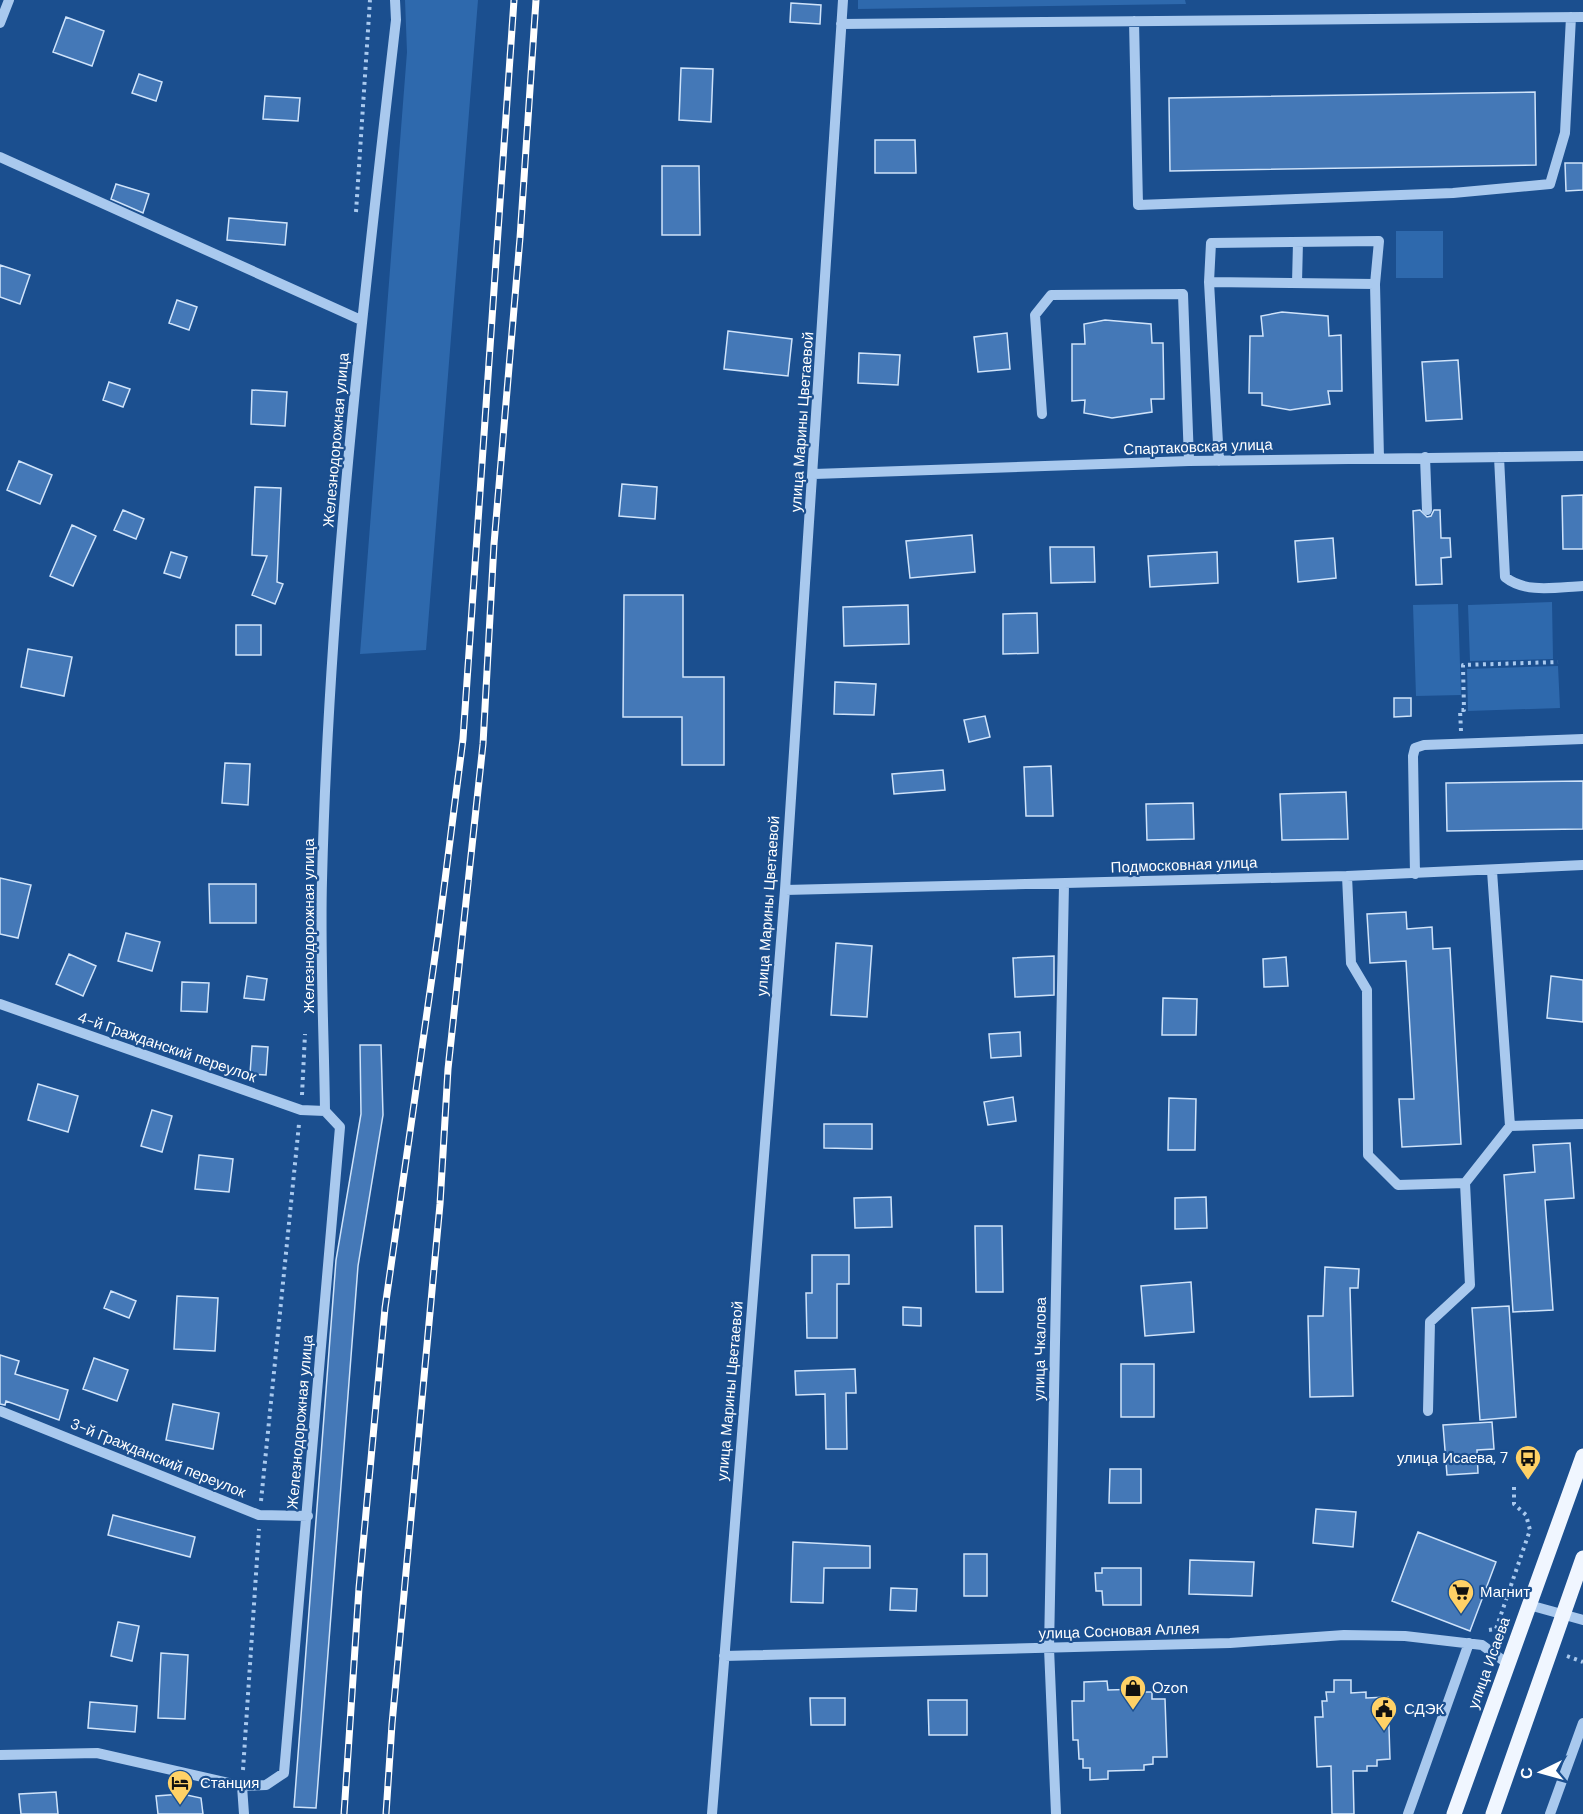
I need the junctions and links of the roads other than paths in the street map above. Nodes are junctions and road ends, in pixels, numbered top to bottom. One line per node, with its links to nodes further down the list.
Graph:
1 (9, 0): 6 (street)
2 (395, 0): 13 (street, Железнодорожная улица)
3 (843, 0): 7 (street, улица Марины Цветаевой)
4 (1577, 17): 5 (street); 5 (street)
5 (1134, 21): 7 (street)
6 (0, 23)
7 (841, 24): 21 (street, улица Марины Цветаевой)
8 (0, 157): 13 (street)
9 (1298, 242): 10 (street); 11 (street); 12 (street)
10 (1209, 282): 11 (street); 20 (street)
11 (1297, 283): 12 (street)
12 (1376, 284): 18 (street)
13 (361, 320): 32 (street, Железнодорожная улица)
14 (1042, 414): 19 (street)
15 (1583, 456): 17 (street, Спартаковская улица)
16 (1425, 457): 17 (street, Спартаковская улица); 18 (street, Спартаковская улица); 22 (street)
17 (1499, 457): 23 (street)
18 (1379, 458): 20 (street, Спартаковская улица)
19 (1189, 461): 20 (street, Спартаковская улица); 21 (street, Спартаковская улица)
20 (1219, 461)
21 (814, 474): 30 (street, улица Марины Цветаевой)
22 (1426, 510)
23 (1583, 586)
24 (1583, 739): 27 (street)
25 (1583, 865): 26 (street, Подмосковная улица)
26 (1492, 871): 27 (street, Подмосковная улица); 34 (street)
27 (1415, 874): 28 (street, Подмосковная улица)
28 (1347, 876): 29 (street, Подмосковная улица); 35 (street)
29 (1064, 884): 30 (street, Подмосковная улица); 45 (street, улица Чкалова)
30 (785, 890): 46 (street, улица Марины Цветаевой)
31 (0, 1004): 32 (street, 4-й Гражданский переулок)
32 (325, 1111): 39 (street, Железнодорожная улица)
33 (1583, 1124): 34 (street)
34 (1510, 1126): 35 (street)
35 (1465, 1183): 37 (street)
36 (0, 1411): 39 (street, 3-й Гражданский переулок)
37 (1428, 1411)
38 (1583, 1456): 41 (main road, улица Исаева)
39 (308, 1516): 50 (street, Железнодорожная улица)
40 (1583, 1558): 42 (main road)
41 (1529, 1605): 42 (street); 47 (main road, улица Исаева)
42 (1563, 1614): 43 (street); 56 (main road)
43 (1583, 1620)
44 (1466, 1643): 45 (street, улица Сосновая Аллея); 47 (street, улица Сосновая Аллея); 54 (street)
45 (1049, 1648): 46 (street, улица Сосновая Аллея); 53 (street, улица Чкалова)
46 (724, 1656): 52 (street, улица Марины Цветаевой)
47 (1508, 1664): 55 (main road, улица Исаева)
48 (1583, 1723): 57 (street)
49 (0, 1755): 50 (street)
50 (242, 1786): 51 (street)
51 (244, 1814)
52 (712, 1814)
53 (1056, 1814)
54 (1408, 1814)
55 (1454, 1814)
56 (1493, 1814)
57 (1550, 1814)

